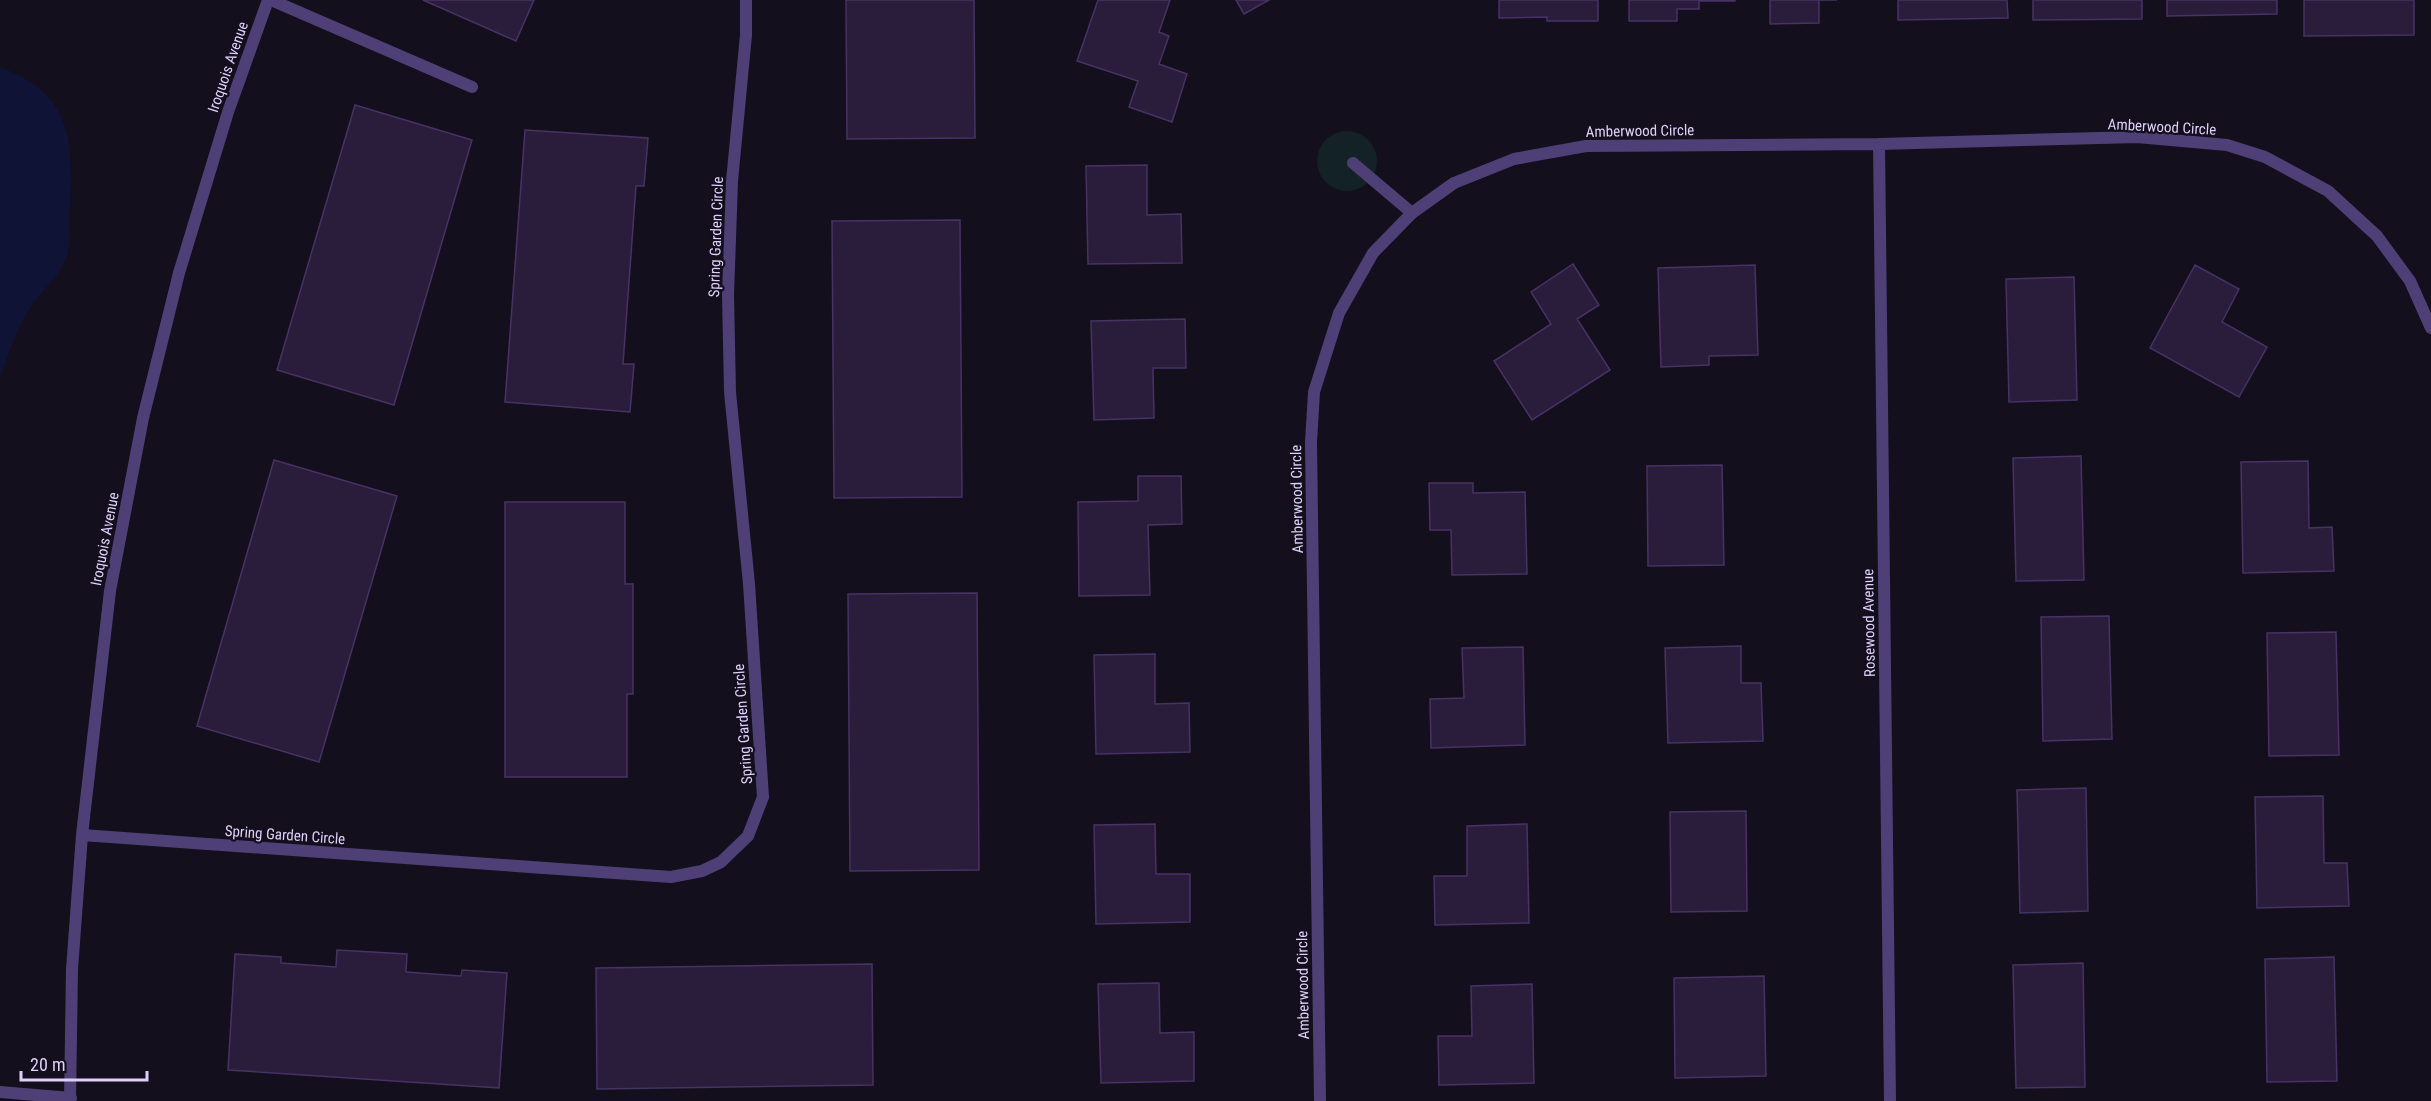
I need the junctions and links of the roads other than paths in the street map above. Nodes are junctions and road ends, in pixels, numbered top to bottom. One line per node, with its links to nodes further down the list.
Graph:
1 (269, 0): 3 (street); 8 (street, Iroquois Avenue)
2 (746, 0): 8 (street, Spring Garden Circle)
3 (472, 87)
4 (1879, 144): 6 (street, Amberwood Circle); 7 (street, Amberwood Circle); 12 (street, Rosewood Avenue)
5 (1353, 163): 6 (street)
6 (1412, 213): 11 (street, Amberwood Circle)
7 (2431, 328)
8 (82, 835): 10 (street, Iroquois Avenue)
9 (0, 1092): 10 (street)
10 (70, 1100)
11 (1320, 1101)
12 (1890, 1101)

